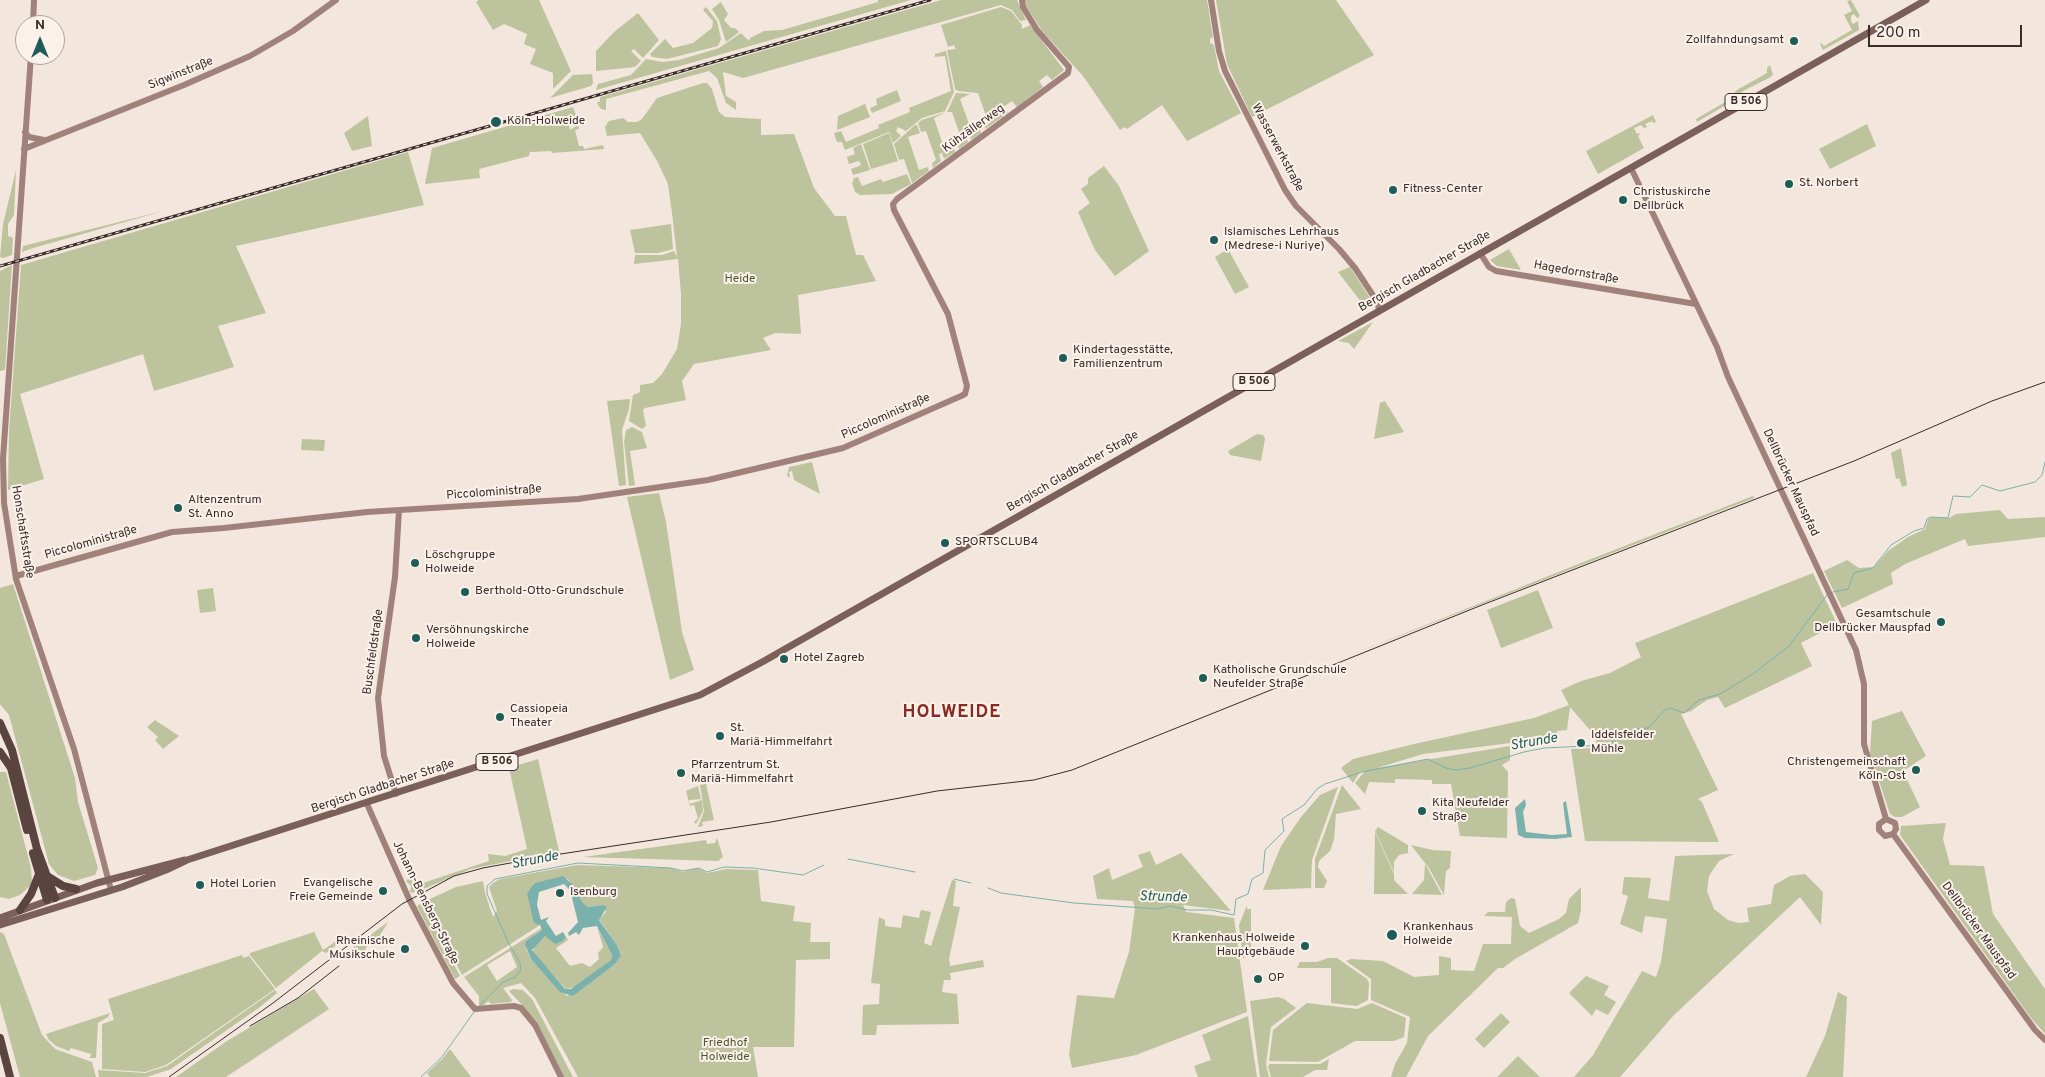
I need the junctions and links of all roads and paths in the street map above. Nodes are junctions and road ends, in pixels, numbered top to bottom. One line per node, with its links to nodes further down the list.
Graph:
1 (34, 0): 6 (street)
2 (336, 0): 9 (street, Sigwinstraße)
3 (1022, 0): 17 (street, Kühzällerweg)
4 (1211, 0): 16 (street, Wasserwerkstraße)
5 (1926, 0): 11 (main road, Bergisch Gladbacher Straße / B 506)
6 (33, 15)
7 (30, 65): 8 (street, Honschaftsstraße)
8 (25, 132): 9 (street); 10 (street, Honschaftsstraße)
9 (46, 140): 10 (street, Sigwinstraße)
10 (24, 149): 19 (street, Honschaftsstraße)
11 (1631, 168): 12 (main road, Bergisch Gladbacher Straße / B 506); 13 (street, Dellbrücker Mauspfad)
12 (1480, 253): 14 (street, Hagedornstraße); 16 (main road, Bergisch Gladbacher Straße / B 506)
13 (1691, 294): 14 (street); 15 (street, Dellbrücker Mauspfad)
14 (1676, 300): 15 (street, Hagedornstraße)
15 (1696, 304): 24 (street, Dellbrücker Mauspfad)
16 (1379, 311): 22 (main road, Bergisch Gladbacher Straße / B 506)
17 (965, 394): 18 (street, Piccoloministraße)
18 (399, 510): 19 (street, Piccoloministraße); 22 (street, Buschfeldstraße)
19 (16, 576): 28 (street, Honschaftsstraße)
20 (0, 723): 27 (highway)
21 (0, 752): 27 (highway)
22 (396, 794): 23 (main road, Bergisch Gladbacher Straße / B 506)
23 (366, 804): 26 (main road, Bergisch Gladbacher Straße / B 506); 39 (street, Johann-Bensberg-Straße)
24 (1886, 819): 25 (street, Dellbrücker Mauspfad); 25 (street, Dellbrücker Mauspfad)
25 (1893, 834): 37 (street, Dellbrücker Mauspfad)
26 (187, 860): 28 (main road, Bergisch Gladbacher Straße / B 506); 30 (main road, Bergisch Gladbacher Straße / B 506)
27 (42, 874): 29 (highway); 31 (highway); 33 (highway)
28 (109, 880): 29 (main road, Bergisch Gladbacher Straße / B 506); 30 (street, Honschaftsstraße)
29 (76, 890): 31 (main road, Bergisch Gladbacher Straße / B 506)
30 (111, 890): 32 (main road, Bergisch Gladbacher Straße / B 506)
31 (51, 899): 32 (main road); 33 (main road, Bergisch Gladbacher Straße / B 506)
32 (53, 908): 35 (main road, Bergisch Gladbacher Straße / B 506)
33 (20, 910): 34 (main road, Bergisch Gladbacher Straße / B 506)
34 (0, 918)
35 (0, 925)
36 (0, 1038): 38 (highway)
37 (2045, 1040)
38 (10, 1077)
39 (561, 1077)

